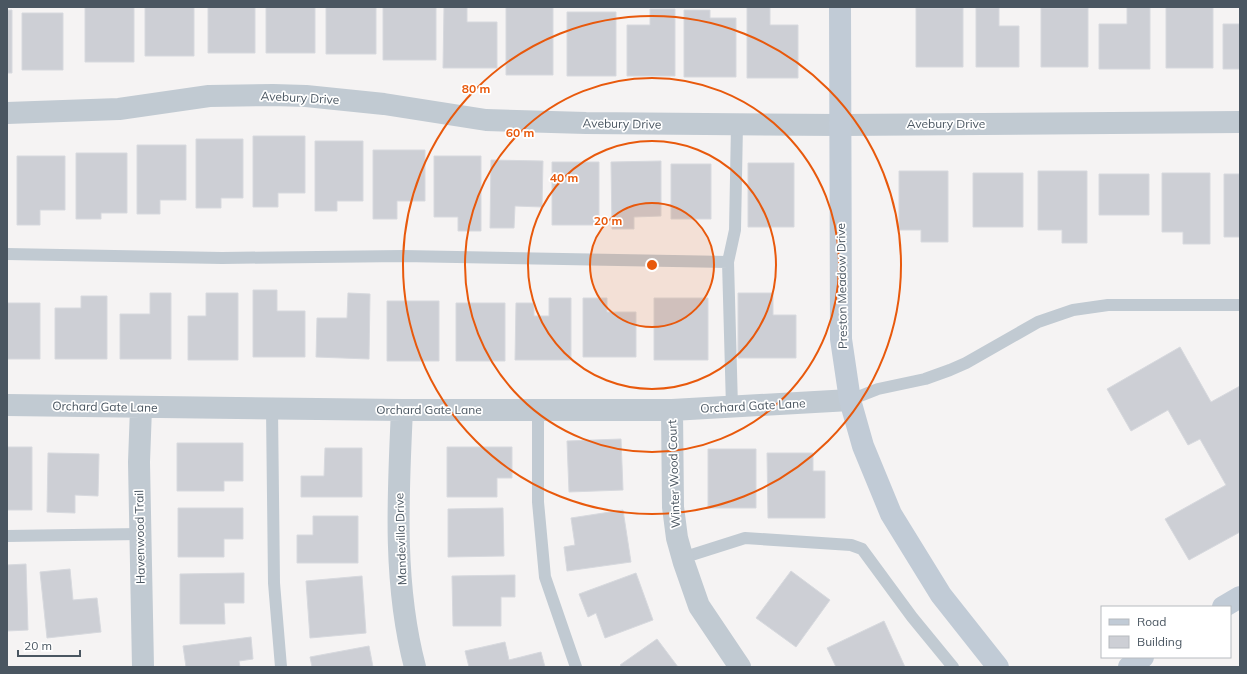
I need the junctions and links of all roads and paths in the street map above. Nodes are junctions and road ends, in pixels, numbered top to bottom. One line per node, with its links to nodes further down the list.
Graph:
1 (840, 7): 5 (street, Preston Meadow Drive)
2 (7, 113): 4 (street, Avebury Drive)
3 (1240, 122): 5 (street, Avebury Drive)
4 (737, 125): 5 (street, Avebury Drive); 7 (lane)
5 (840, 125): 9 (street, Preston Meadow Drive)
6 (7, 254): 7 (lane)
7 (728, 262): 11 (lane)
8 (1240, 305): 9 (lane)
9 (850, 400): 11 (street, Orchard Gate Lane); 29 (street, Preston Meadow Drive)
10 (7, 405): 12 (street, Orchard Gate Lane)
11 (732, 406): 16 (street, Orchard Gate Lane)
12 (141, 408): 13 (street, Orchard Gate Lane); 17 (street, Havenwood Trail)
13 (272, 409): 14 (street, Orchard Gate Lane); 24 (lane)
14 (402, 410): 15 (street, Orchard Gate Lane); 25 (street, Mandevilla Drive)
15 (538, 410): 16 (street, Orchard Gate Lane); 26 (lane)
16 (672, 410): 19 (street, Winter Wood Court)
17 (140, 534): 18 (lane); 23 (street, Havenwood Trail)
18 (7, 536)
19 (682, 558): 27 (street, Winter Wood Court); 28 (lane)
20 (1240, 597): 21 (street)
21 (1225, 606)
22 (1142, 658): 30 (street)
23 (143, 667)
24 (281, 667)
25 (415, 667)
26 (576, 667)
27 (740, 667)
28 (952, 667)
29 (998, 667)
30 (1129, 667)

